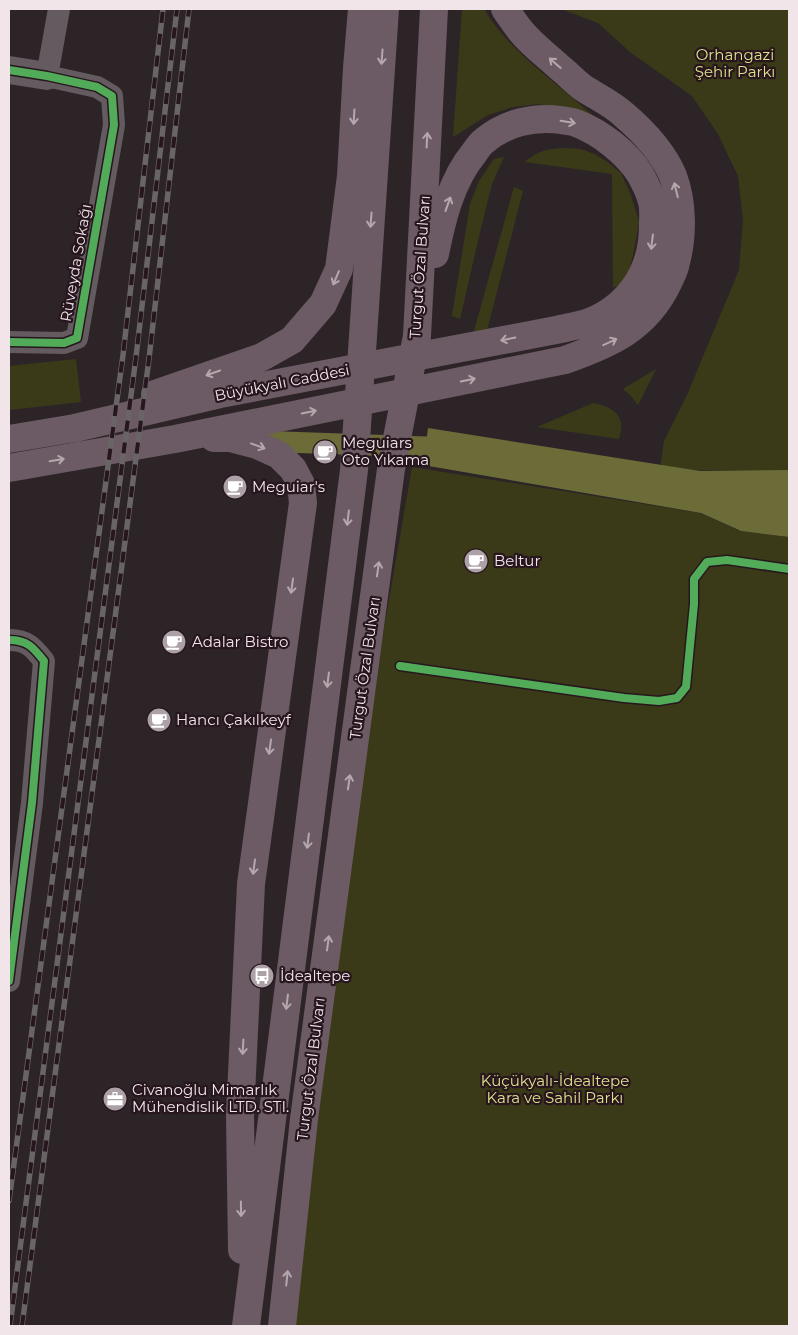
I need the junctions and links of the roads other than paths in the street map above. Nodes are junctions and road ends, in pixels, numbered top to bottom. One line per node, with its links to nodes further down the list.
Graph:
1 (58, 9): 7 (street)
2 (362, 9): 10 (highway, one-way to 10)
3 (385, 9): 16 (highway, one-way to 16)
4 (434, 9): 8 (highway, Turgut Özal Bulvarı, one-way to 4)
5 (505, 9): 12 (highway, one-way to 5)
6 (9, 70): 7 (street)
7 (47, 76): 9 (street, Rüveyda Sokağı)
8 (417, 336): 10 (highway, Büyükyalı Caddesi, one-way to 10); 17 (highway, Turgut Özal Bulvarı, one-way to 8)
9 (9, 342)
10 (75, 428): 11 (highway, Büyükyalı Caddesi)
11 (9, 439)
12 (175, 439): 13 (highway, one-way to 12); 16 (highway, one-way to 16)
13 (9, 468)
14 (9, 640): 15 (street)
15 (9, 981)
16 (245, 1326)
17 (282, 1326)

